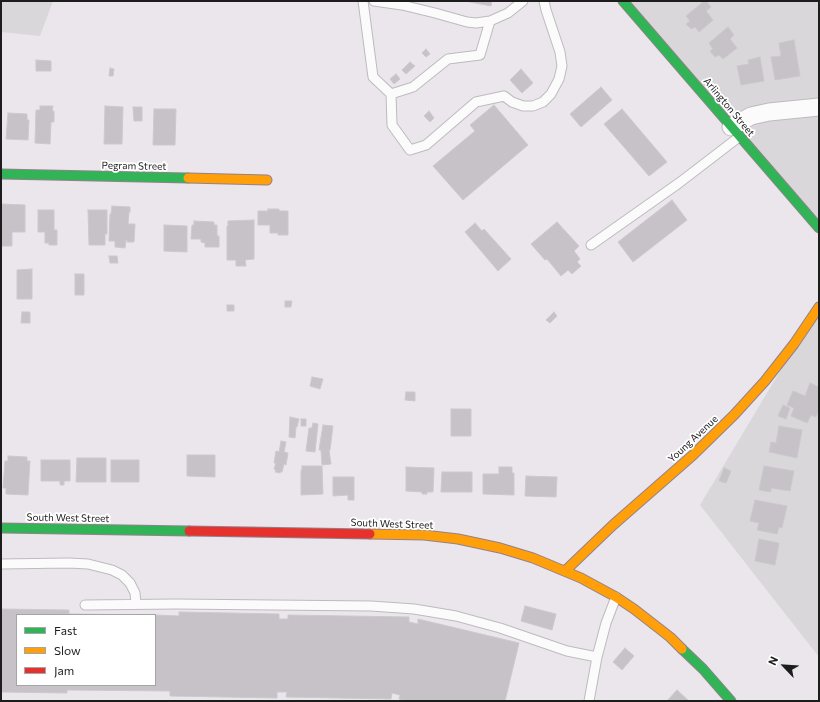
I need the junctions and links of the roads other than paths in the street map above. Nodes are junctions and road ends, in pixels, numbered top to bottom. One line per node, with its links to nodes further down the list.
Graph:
1 (363, 1): 7 (lane)
2 (374, 1): 6 (lane)
3 (523, 1): 6 (lane)
4 (544, 1): 7 (lane)
5 (623, 1): 9 (street, Arlington Street)
6 (490, 21): 7 (lane)
7 (391, 94)
8 (819, 107): 9 (street)
9 (735, 132): 12 (street, Arlington Street); 13 (lane)
10 (1, 174): 11 (street, Pegram Street)
11 (267, 180)
12 (819, 228)
13 (591, 245)
14 (819, 307): 17 (street, Young Avenue)
15 (1, 528): 17 (street, South West Street)
16 (1, 564): 19 (lane)
17 (565, 571): 18 (street, South West Street)
18 (616, 597): 21 (lane); 23 (street, South West Street)
19 (136, 604): 20 (lane); 21 (lane)
20 (85, 605)
21 (597, 657): 22 (lane)
22 (589, 701)
23 (731, 701)

